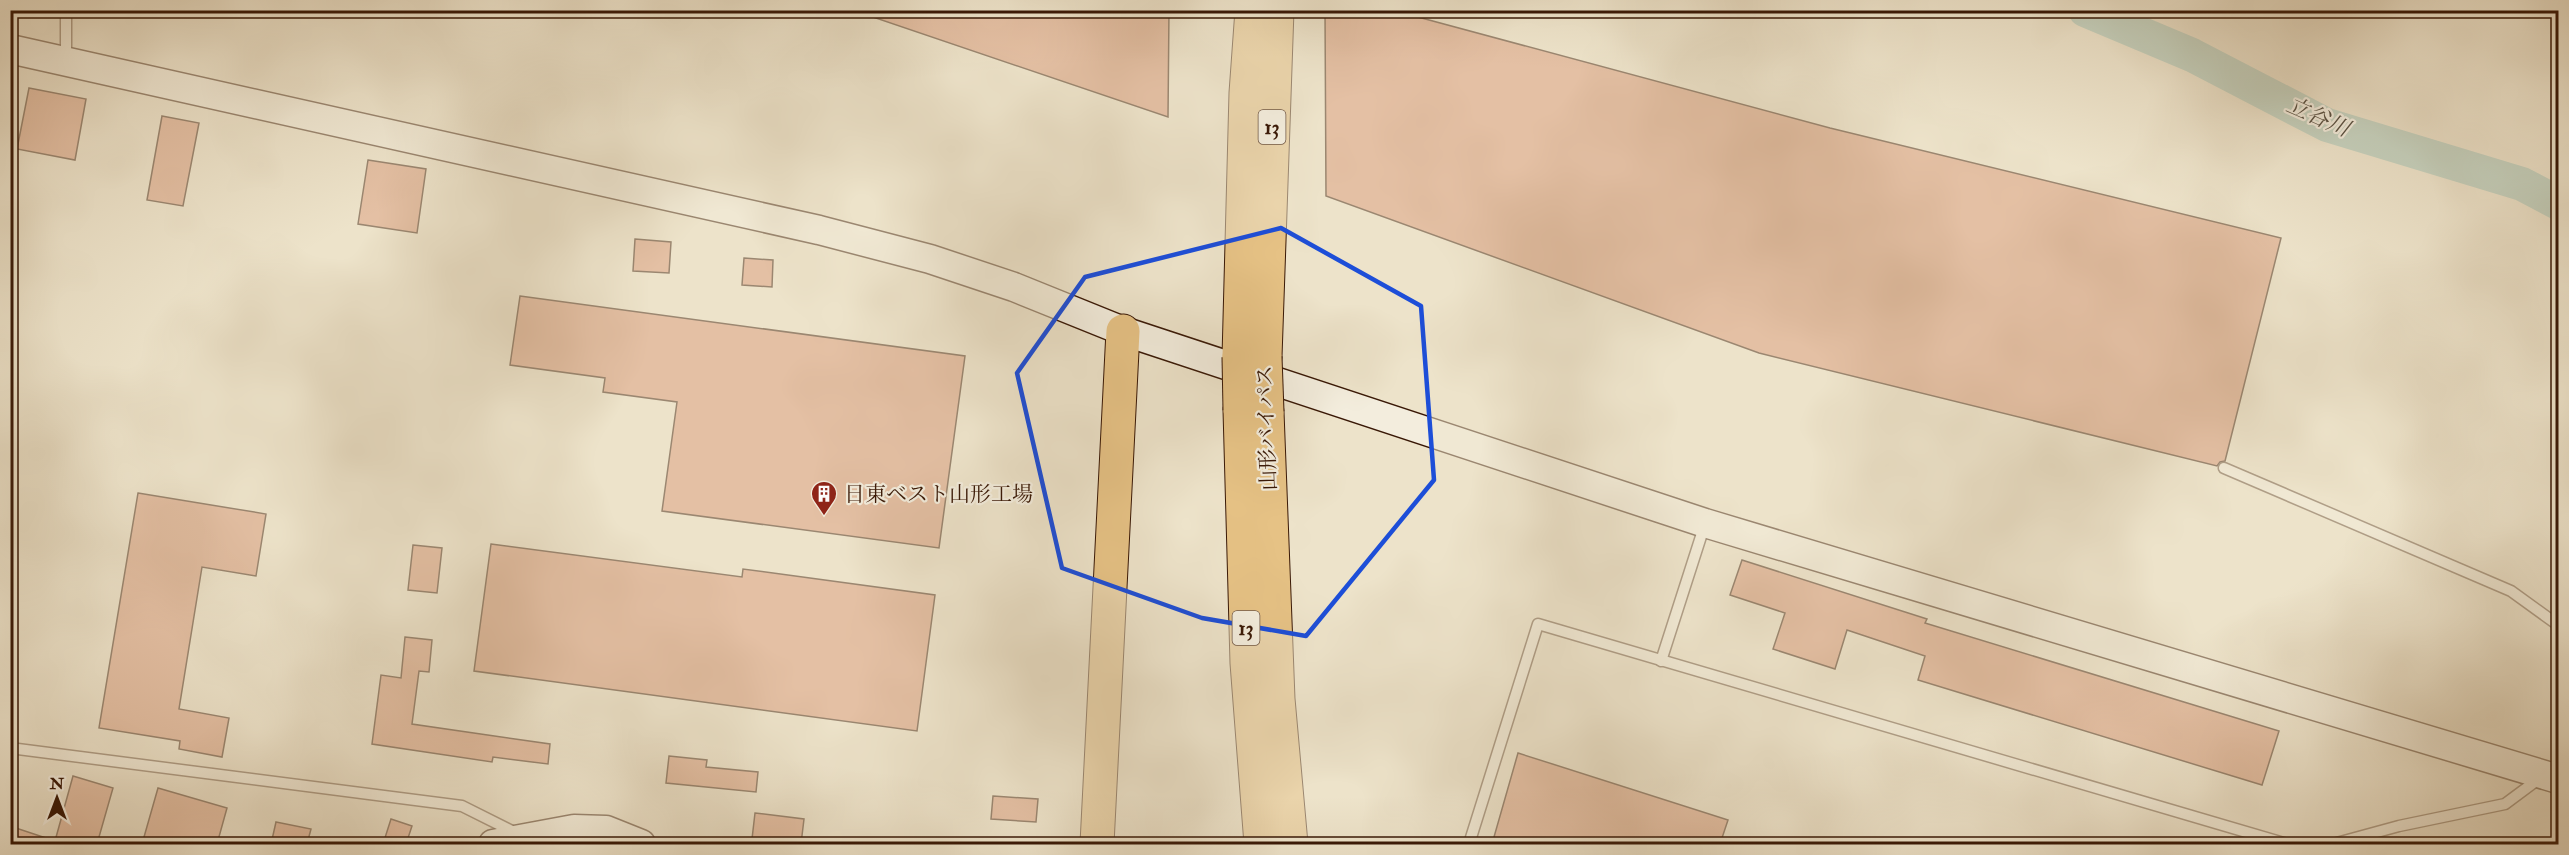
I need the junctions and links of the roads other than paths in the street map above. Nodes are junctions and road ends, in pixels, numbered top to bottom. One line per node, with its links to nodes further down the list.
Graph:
1 (64, 10): 5 (lane)
2 (1252, 10): 6 (highway, 山形バイパス / 13)
3 (1277, 10): 6 (highway, 山形バイパス / 13)
4 (10, 49): 5 (street)
5 (66, 60): 7 (street)
6 (1254, 243): 8 (highway, 山形バイパス / 13, bridge)
7 (1123, 331): 10 (street); 18 (highway)
8 (1253, 411): 19 (highway, 山形バイパス / 13); 20 (highway, 山形バイパス / 13)
9 (2224, 468): 11 (lane)
10 (1705, 524): 12 (lane); 14 (street)
11 (2559, 625)
12 (1661, 661): 21 (lane); 22 (lane)
13 (10, 748): 15 (lane)
14 (2551, 778): 23 (lane)
15 (528, 838): 16 (street); 17 (street)
16 (493, 844)
17 (641, 844)
18 (1097, 844)
19 (1261, 844)
20 (1291, 844)
21 (1469, 844)
22 (2287, 844)
23 (2333, 844)

